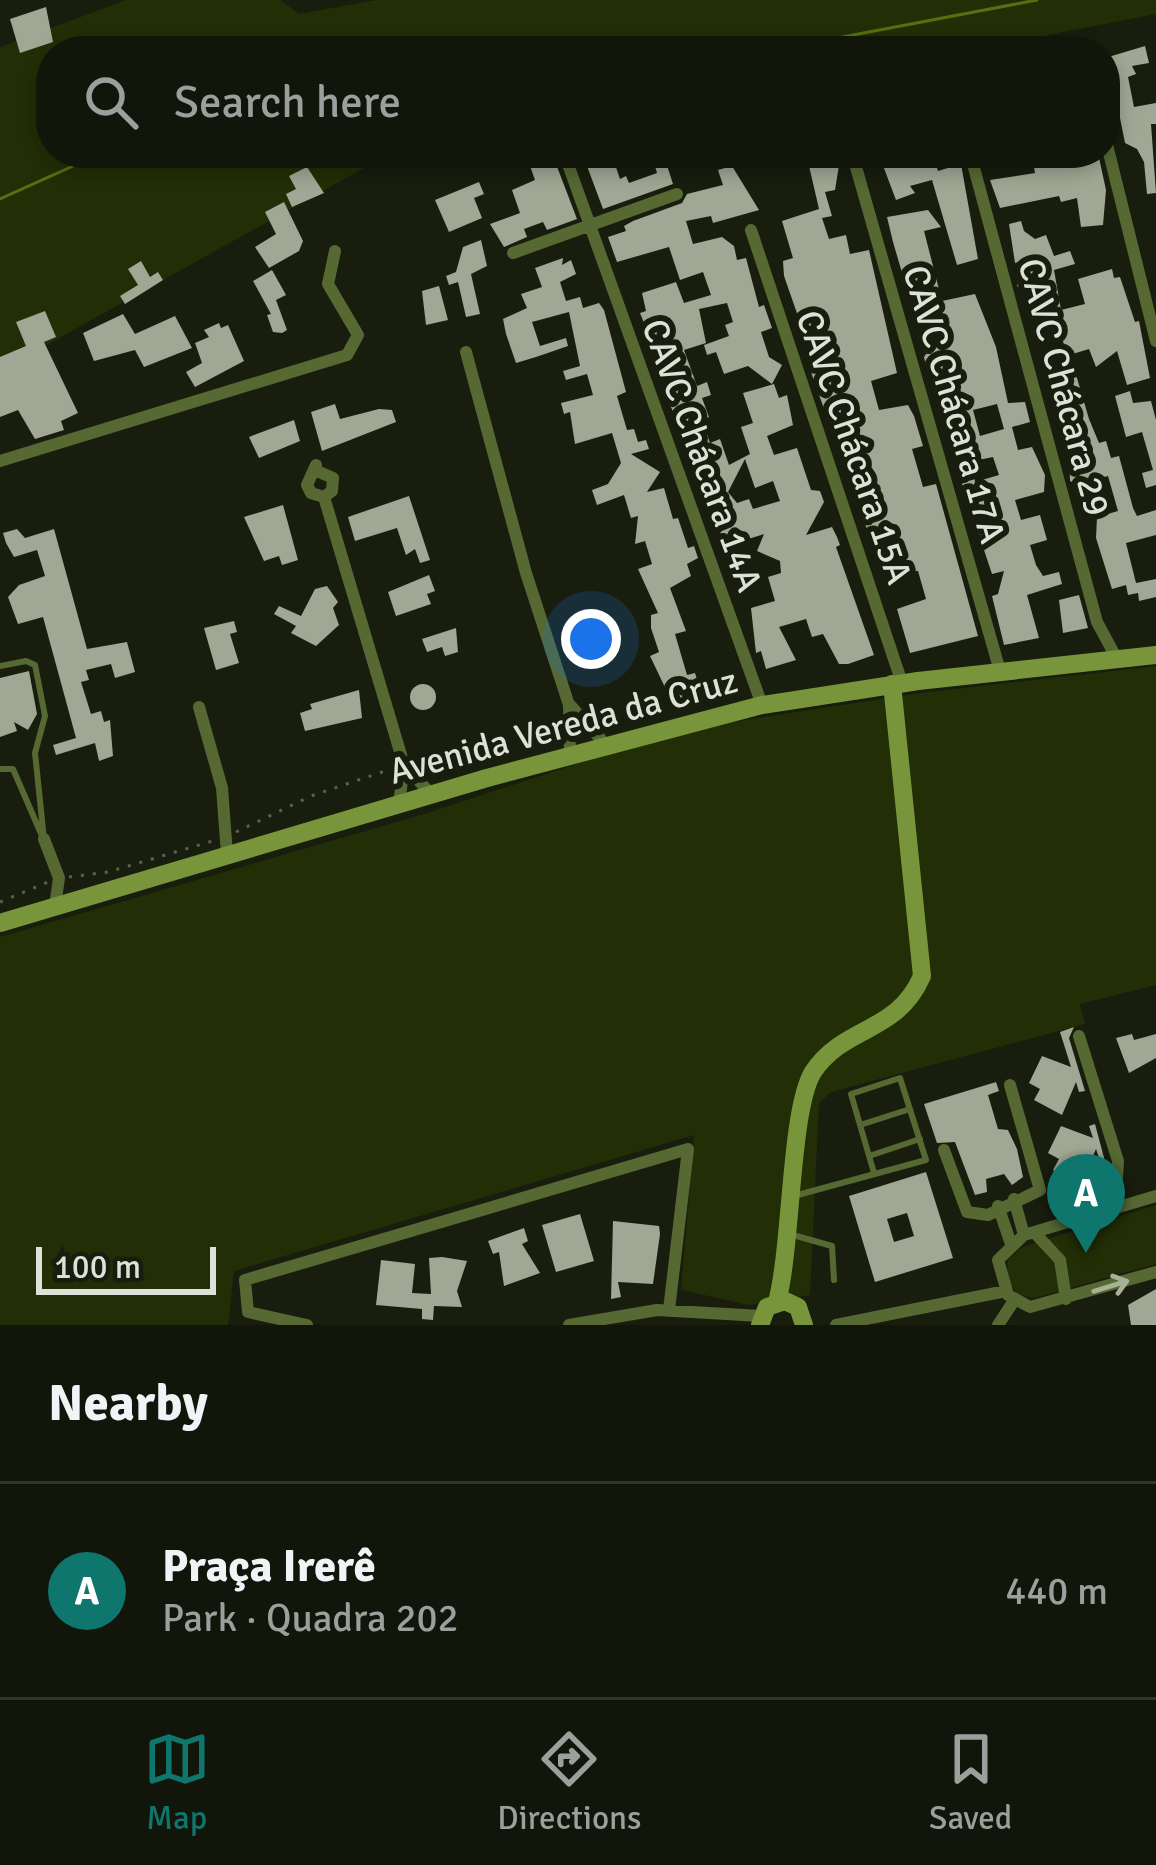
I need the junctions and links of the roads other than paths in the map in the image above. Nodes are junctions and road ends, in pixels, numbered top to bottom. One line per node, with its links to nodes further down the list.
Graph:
1 (569, 168): 6 (street, CAVC Chácara 14A)
2 (856, 168): 19 (street, CAVC Chácara 17A)
3 (974, 168): 14 (street, CAVC Chácara 29)
4 (1113, 168): 10 (street)
5 (677, 194): 6 (street)
6 (588, 224): 9 (street); 22 (street, CAVC Chácara 14A)
7 (751, 230): 20 (street, CAVC Chácara 15A)
8 (335, 251): 12 (street)
9 (513, 253)
10 (1156, 341)
11 (466, 352): 21 (street)
12 (0, 461)
13 (316, 468): 26 (street)
14 (1103, 636): 16 (street, CAVC Chácara 29); 17 (street)
15 (1156, 655): 16 (street)
16 (1117, 659): 17 (street)
17 (1089, 663): 19 (street)
18 (0, 666): 30 (lane)
19 (1000, 671): 20 (street)
20 (900, 692): 22 (street, Avenida Vereda da Cruz); 44 (street)
21 (569, 705): 24 (street); 25 (street)
22 (762, 705): 24 (street, Avenida Vereda da Cruz)
23 (200, 707): 31 (street)
24 (605, 744): 25 (street, Avenida Vereda da Cruz)
25 (570, 754): 28 (street, Avenida Vereda da Cruz)
26 (404, 765): 28 (street); 29 (street)
27 (0, 769): 30 (lane)
28 (431, 794): 29 (street, Avenida Vereda da Cruz)
29 (399, 804): 31 (street, Avenida Vereda da Cruz)
30 (44, 839): 32 (street)
31 (226, 846): 33 (street, Avenida Vereda da Cruz)
32 (58, 878): 33 (street); 34 (street)
33 (83, 897): 34 (street, Avenida Vereda da Cruz)
34 (55, 906): 35 (street, Avenida Vereda da Cruz)
35 (0, 923)
36 (1078, 1036): 48 (street)
37 (1010, 1084): 46 (street)
38 (910, 1109): 39 (lane); 39 (lane); 40 (lane)
39 (860, 1125): 42 (lane)
40 (920, 1139): 42 (lane); 43 (lane)
41 (944, 1150): 47 (street)
42 (869, 1156): 43 (lane)
43 (874, 1173): 44 (lane)
44 (794, 1196): 49 (street)
45 (1156, 1196): 48 (street)
46 (1014, 1199): 47 (street); 50 (street)
47 (998, 1206): 51 (street)
48 (1115, 1208): 50 (street)
49 (790, 1234): 54 (lane); 58 (street)
50 (1029, 1234): 51 (street); 57 (street)
51 (1011, 1244): 52 (street)
52 (999, 1272): 55 (street); 56 (street)
53 (1156, 1272): 57 (street, one-way to 53)
54 (834, 1280)
55 (973, 1295): 56 (street); 64 (street)
56 (1010, 1295): 57 (street); 65 (street)
57 (1066, 1299)
58 (784, 1302): 60 (street); 61 (street)
59 (669, 1310): 60 (street); 62 (street); 63 (street)
60 (755, 1322)
61 (809, 1324)
62 (307, 1325)
63 (569, 1325)
64 (836, 1325)
65 (998, 1325)

